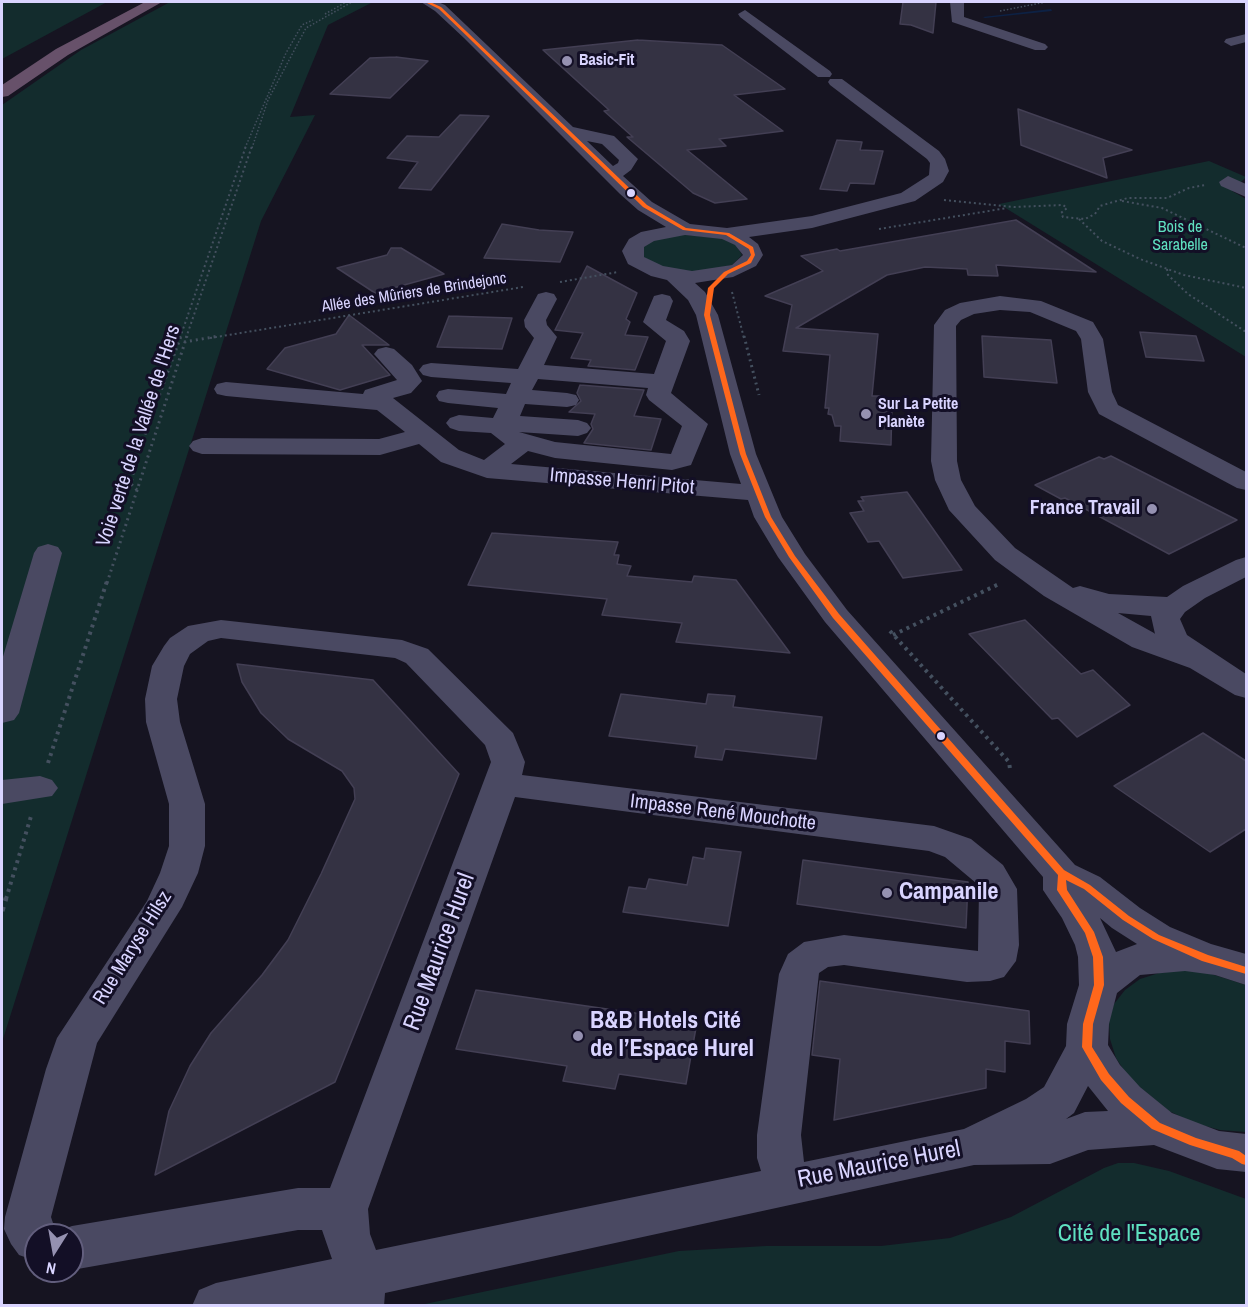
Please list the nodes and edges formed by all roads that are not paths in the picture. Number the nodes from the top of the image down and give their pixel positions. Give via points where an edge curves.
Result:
1 (124, 2) edge
2 (154, 2) edge
3 (957, 2) edge
4 (435, 4) edge
5 (106, 11) dead end
6 (745, 14) dead end
7 (1246, 38) edge
8 (1231, 42) dead end
9 (1040, 47) dead end
10 (2, 92) edge
11 (1218, 183) road end
12 (1246, 191) edge
13 (645, 206) junction
14 (812, 222) junction
15 (685, 230) junction
16 (727, 234) junction
17 (648, 236) junction
18 (751, 248) junction
19 (675, 276) junction
20 (728, 281) junction
21 (541, 290) road end
22 (662, 301) dead end
23 (707, 315) junction
24 (386, 354) dead end
25 (431, 370) dead end
26 (663, 382) junction
27 (226, 389) dead end
28 (448, 396) dead end
29 (515, 399) junction
30 (567, 400) dead end
31 (384, 403) junction
32 (459, 423) dead end
33 (578, 428) dead end
34 (423, 435) junction
35 (524, 442) junction
36 (202, 446) dead end
37 (487, 470) junction
38 (1246, 482) edge
39 (757, 493) junction
40 (48, 553) dead end
41 (1028, 570) junction
42 (1239, 579) edge
43 (1174, 606) junction
44 (417, 656) joint
45 (1201, 661) junction
46 (1246, 688) edge
47 (2, 713) edge
48 (502, 784) junction
49 (40, 788) road end
50 (2, 792) edge
51 (1062, 874) junction
52 (1205, 958) junction
53 (1246, 970) edge
54 (1099, 985) junction
55 (1087, 1047) junction
56 (1156, 1126) junction
57 (974, 1146) junction
58 (1243, 1156) edge
59 (788, 1183) junction
60 (345, 1209) junction
61 (28, 1223) edge
62 (84, 1246) edge
63 (360, 1291) edge
64 (216, 1305) edge

1 - 5 highway
2 - 10 highway via 62,52
3 - 9 street via 957,19
4 - 13 street via 567,132 608,140 629,159 612,175
6 - 14 street via 923,146 939,163 936,178 908,197
7 - 8 street
11 - 12 street
13 - 15 street
13 - 17 street
14 - 16 street
14 - 18 street
15 - 16 street
15 - 17 street
16 - 18 street
17 - 19 street via 636,243 632,251 635,260 645,268
18 - 20 street via 753,255
19 - 20 street via 710,276
19 - 23 street via 698,297
20 - 23 street via 711,288
21 - 29 street via 535,320 546,337
22 - 26 street via 654,322 678,341
23 - 39 street
24 - 31 street via 410,381 402,388 374,395
25 - 29 street
26 - 29 street
26 - 35 street via 660,399 694,424 682,459 672,462 555,450
27 - 31 street
28 - 29 street
29 - 30 street
29 - 32 street
29 - 33 street
29 - 35 street via 503,432
31 - 34 street, Impasse Henri Pitot
34 - 36 street via 380,447
34 - 37 street, Impasse Henri Pitot via 450,456
35 - 37 street
37 - 39 street, Impasse Henri Pitot
38 - 41 street via 1108,409 1100,392 1092,339 1085,327 1058,313 1023,304 968,308 947,320 943,331 944,462 948,480 974,524
39 - 51 street via 792,557 836,616
40 - 47 street
41 - 43 street via 1061,588 1106,603
41 - 45 street via 1106,621 1143,640
42 - 43 street via 1194,592
43 - 45 street via 1167,612 1167,630 1173,640
44 - 48 street, Rue Maurice Hurel via 504,746 508,762
44 - 61 street, Rue Maryse Hilsz via 393,647 232,629 199,633 174,653 161,699 163,722 187,804 187,846 163,907 78,1038
45 - 46 street
48 - 59 street, Impasse René Mouchotte via 944,841 974,858 995,881 999,945 996,961 983,968 844,950 818,953 802,965 779,1135 780,1158
48 - 60 street, Rue Maurice Hurel
49 - 50 street
51 - 52 street via 1087,886 1156,937
51 - 54 street via 1062,890 1095,945
52 - 53 street
52 - 54 street via 1142,958 1126,964
54 - 55 street via 1088,1024
55 - 56 street via 1125,1100
55 - 57 street, Rue Maurice Hurel via 1059,1100
56 - 57 street, Rue Maurice Hurel via 1085,1131 1050,1145
56 - 58 street via 1194,1143
57 - 59 street, Rue Maurice Hurel
59 - 63 street, Rue Maurice Hurel
60 - 62 street via 298,1209
60 - 63 street, Rue Maurice Hurel via 346,1234
63 - 64 street, Rue Maurice Hurel

